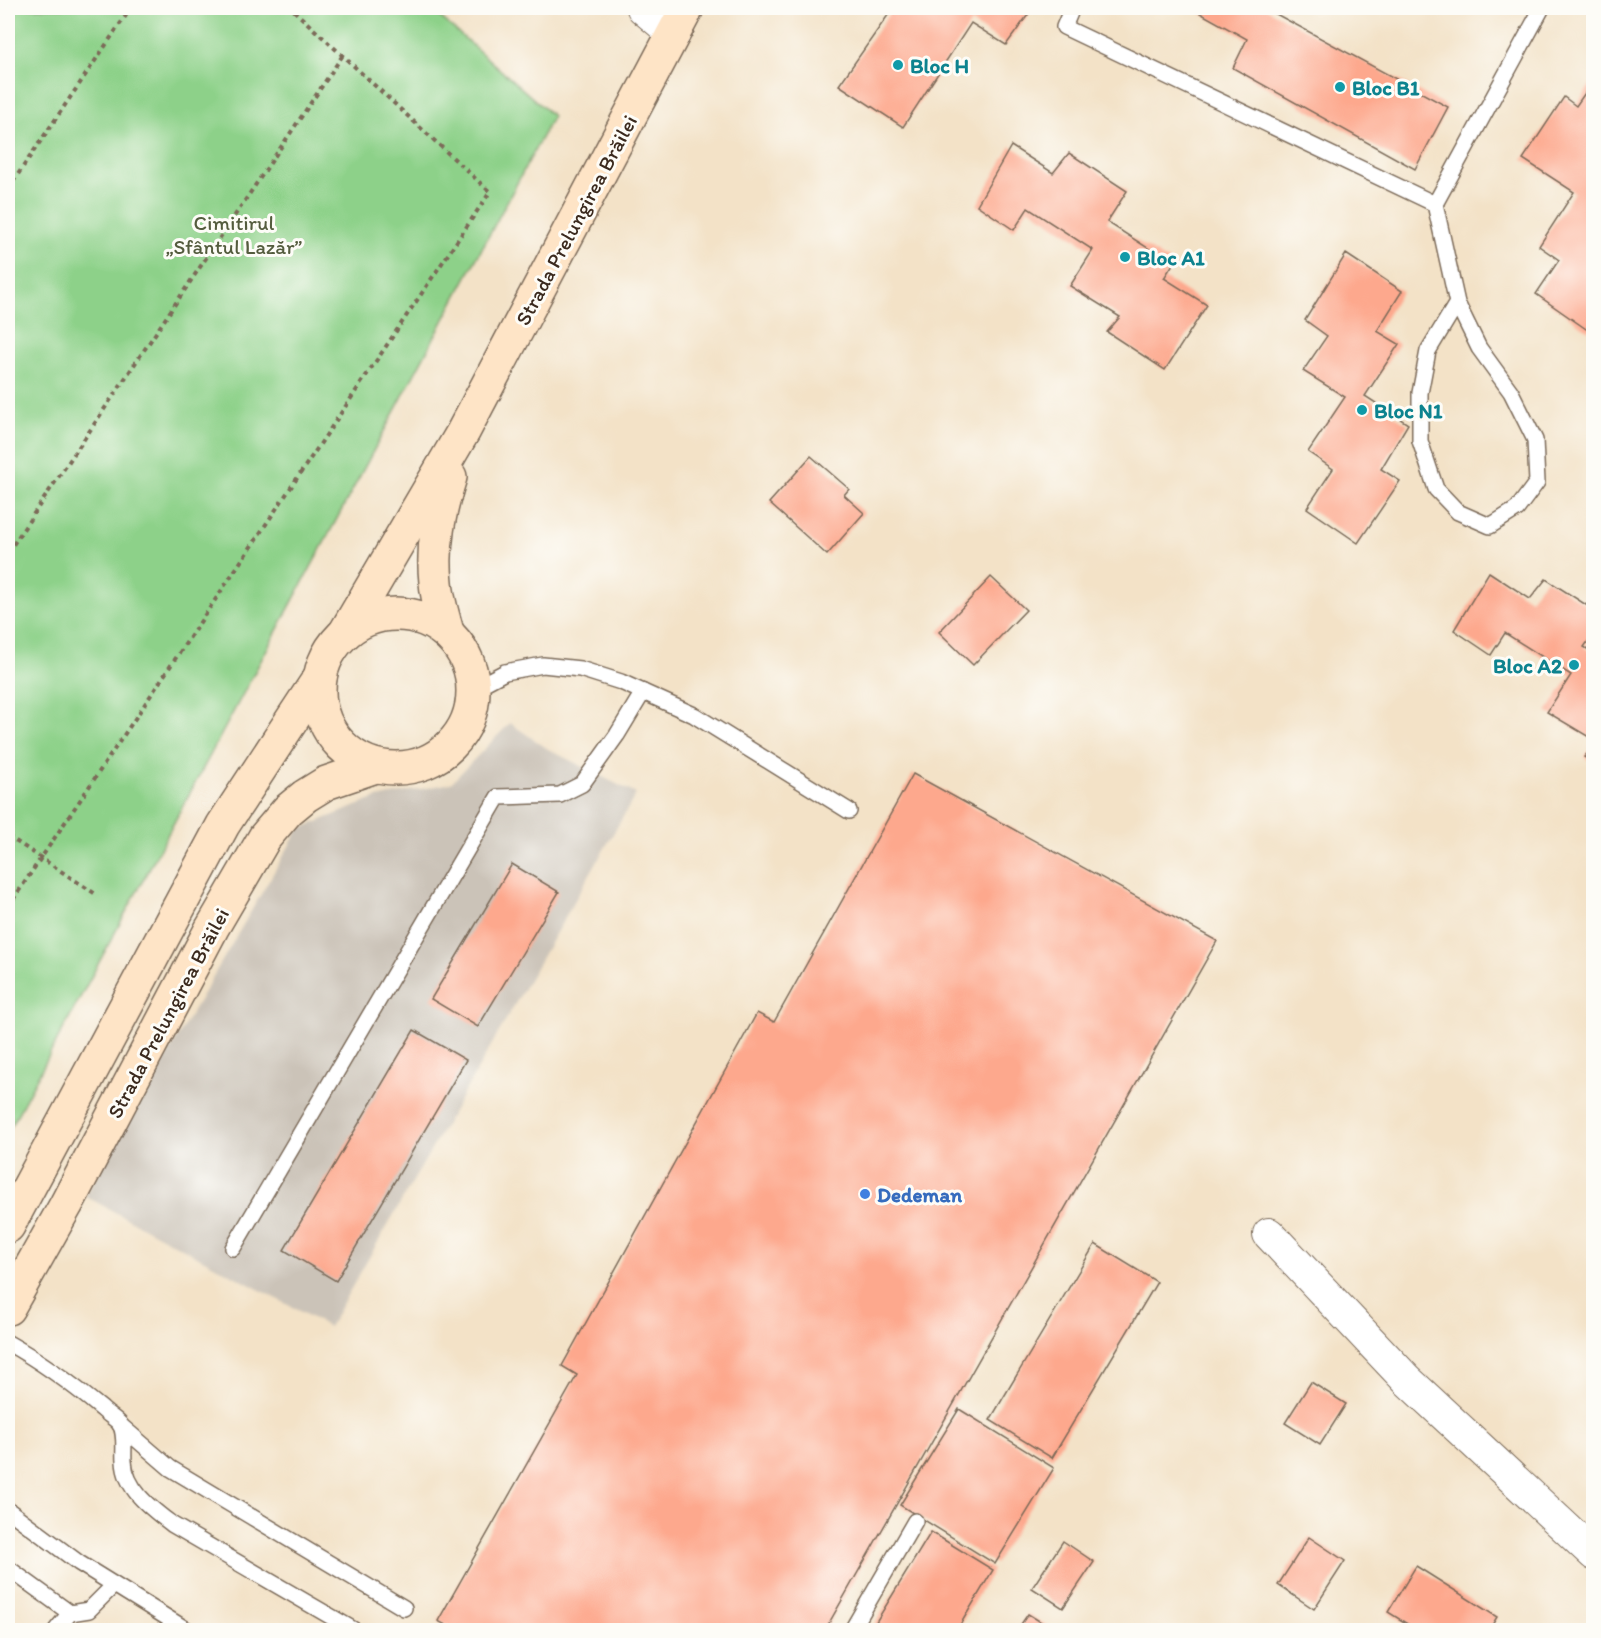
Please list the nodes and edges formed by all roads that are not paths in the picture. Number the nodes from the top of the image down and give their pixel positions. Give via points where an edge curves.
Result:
1 (643, 8) edge
2 (1072, 8) edge
3 (1542, 8) edge
4 (681, 21) edge
5 (1435, 204) junction
6 (1457, 303) junction
7 (463, 432) junction
8 (447, 632) junction
9 (345, 633) junction
10 (320, 677) junction
11 (473, 688) junction
12 (643, 692) junction
13 (376, 766) junction
14 (849, 810) dead end
15 (8, 1226) edge
16 (1269, 1234) dead end
17 (233, 1248) dead end
18 (8, 1308) edge
19 (8, 1343) edge
20 (120, 1425) junction
21 (8, 1510) edge
22 (915, 1521) dead end
23 (1593, 1554) edge
24 (8, 1568) edge
25 (114, 1585) junction
26 (404, 1608) dead end
27 (70, 1612) junction
28 (177, 1628) edge
29 (56, 1630) edge
30 (354, 1630) edge
31 (852, 1630) edge

1 - 4 street
2 - 5 lane via 1064,27
3 - 5 lane
4 - 7 main road, Strada Prelungirea Brăilei
5 - 6 lane
6 - 6 lane via 1479,348 1511,392 1535,440 1537,482 1517,509 1490,526 1458,512 1436,489 1420,441 1420,393 1428,351
7 - 8 main road, Strada Prelungirea Brăilei via 440,510 434,549 436,584
7 - 9 main road, Strada Prelungirea Brăilei
8 - 9 main road via 428,620 396,614 363,621
8 - 11 main road via 470,668
9 - 10 main road via 329,653
10 - 13 main road via 319,700 325,722 337,741 354,756
10 - 15 main road, Strada Prelungirea Brăilei via 223,825
11 - 12 lane via 505,672 543,665 580,669
11 - 13 main road via 469,715 455,741 432,759 404,768
12 - 14 lane via 694,715
12 - 17 lane via 582,784 560,795 498,797
13 - 18 main road, Strada Prelungirea Brăilei via 326,783 305,796 266,837 212,928
16 - 23 street via 1407,1380
19 - 20 lane via 62,1377
20 - 26 lane via 170,1468
20 - 30 lane via 130,1483 155,1511
21 - 25 lane
22 - 31 lane
24 - 27 lane
25 - 27 lane via 89,1610
25 - 28 lane
27 - 29 lane

